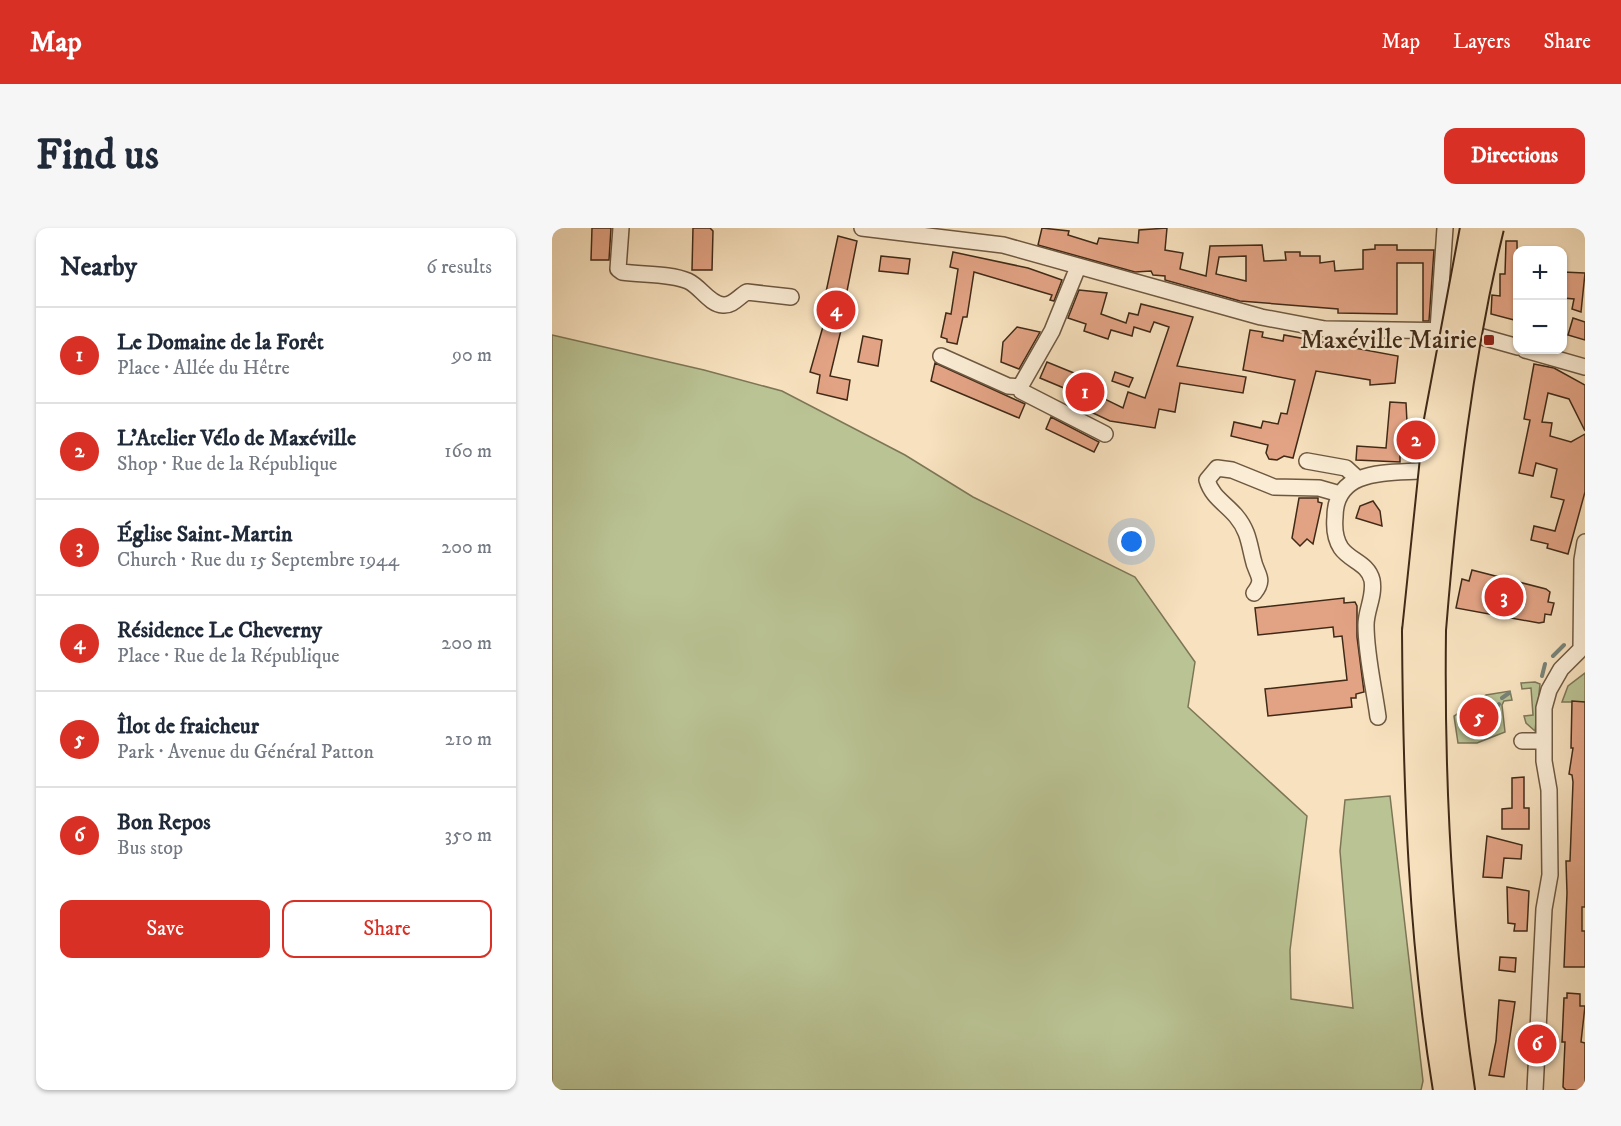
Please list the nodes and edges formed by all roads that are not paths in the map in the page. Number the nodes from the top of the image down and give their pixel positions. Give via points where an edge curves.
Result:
1 (621, 228) edge
2 (862, 228) edge
3 (1445, 228) edge
4 (1472, 228) edge
5 (1492, 228) edge
6 (1078, 267) junction
7 (792, 297) dead end
8 (1438, 330) junction
9 (1513, 346) edge
10 (1539, 354) edge
11 (940, 356) dead end
12 (1585, 367) edge
13 (1020, 387) junction
14 (1105, 434) dead end
15 (1307, 461) dead end
16 (1419, 471) dead end
17 (1358, 479) junction
18 (1340, 494) junction
19 (1585, 542) edge
20 (1254, 593) dead end
21 (1424, 631) junction
22 (1583, 650) edge
23 (1378, 717) dead end
24 (1522, 741) dead end
25 (1544, 741) junction
26 (1445, 1090) edge
27 (1463, 1090) edge
28 (1535, 1090) edge

1 - 7 street via 618,268 622,272 685,279 723,305 732,304 747,292
2 - 6 street via 994,243
3 - 8 street
4 - 21 highway, bridge via 1436,420
5 - 21 highway, bridge via 1472,315
6 - 8 street via 1229,310 1325,329
6 - 13 street via 1052,331
8 - 9 street via 1461,331
10 - 12 street
11 - 13 street via 1008,386
13 - 14 street via 1021,392
15 - 17 street via 1346,468
16 - 17 street via 1385,472
17 - 18 street
18 - 20 street via 1319,488 1274,487 1232,470 1217,468 1211,473 1207,480 1211,493 1236,516 1247,533 1261,577
18 - 23 street via 1335,510 1335,536 1342,549 1371,574 1373,584 1366,624
19 - 22 street
21 - 26 highway via 1415,766 1421,886
21 - 27 highway via 1440,902
22 - 25 street via 1566,663 1546,698
24 - 25 street
25 - 28 street via 1550,790 1550,875 1544,909

